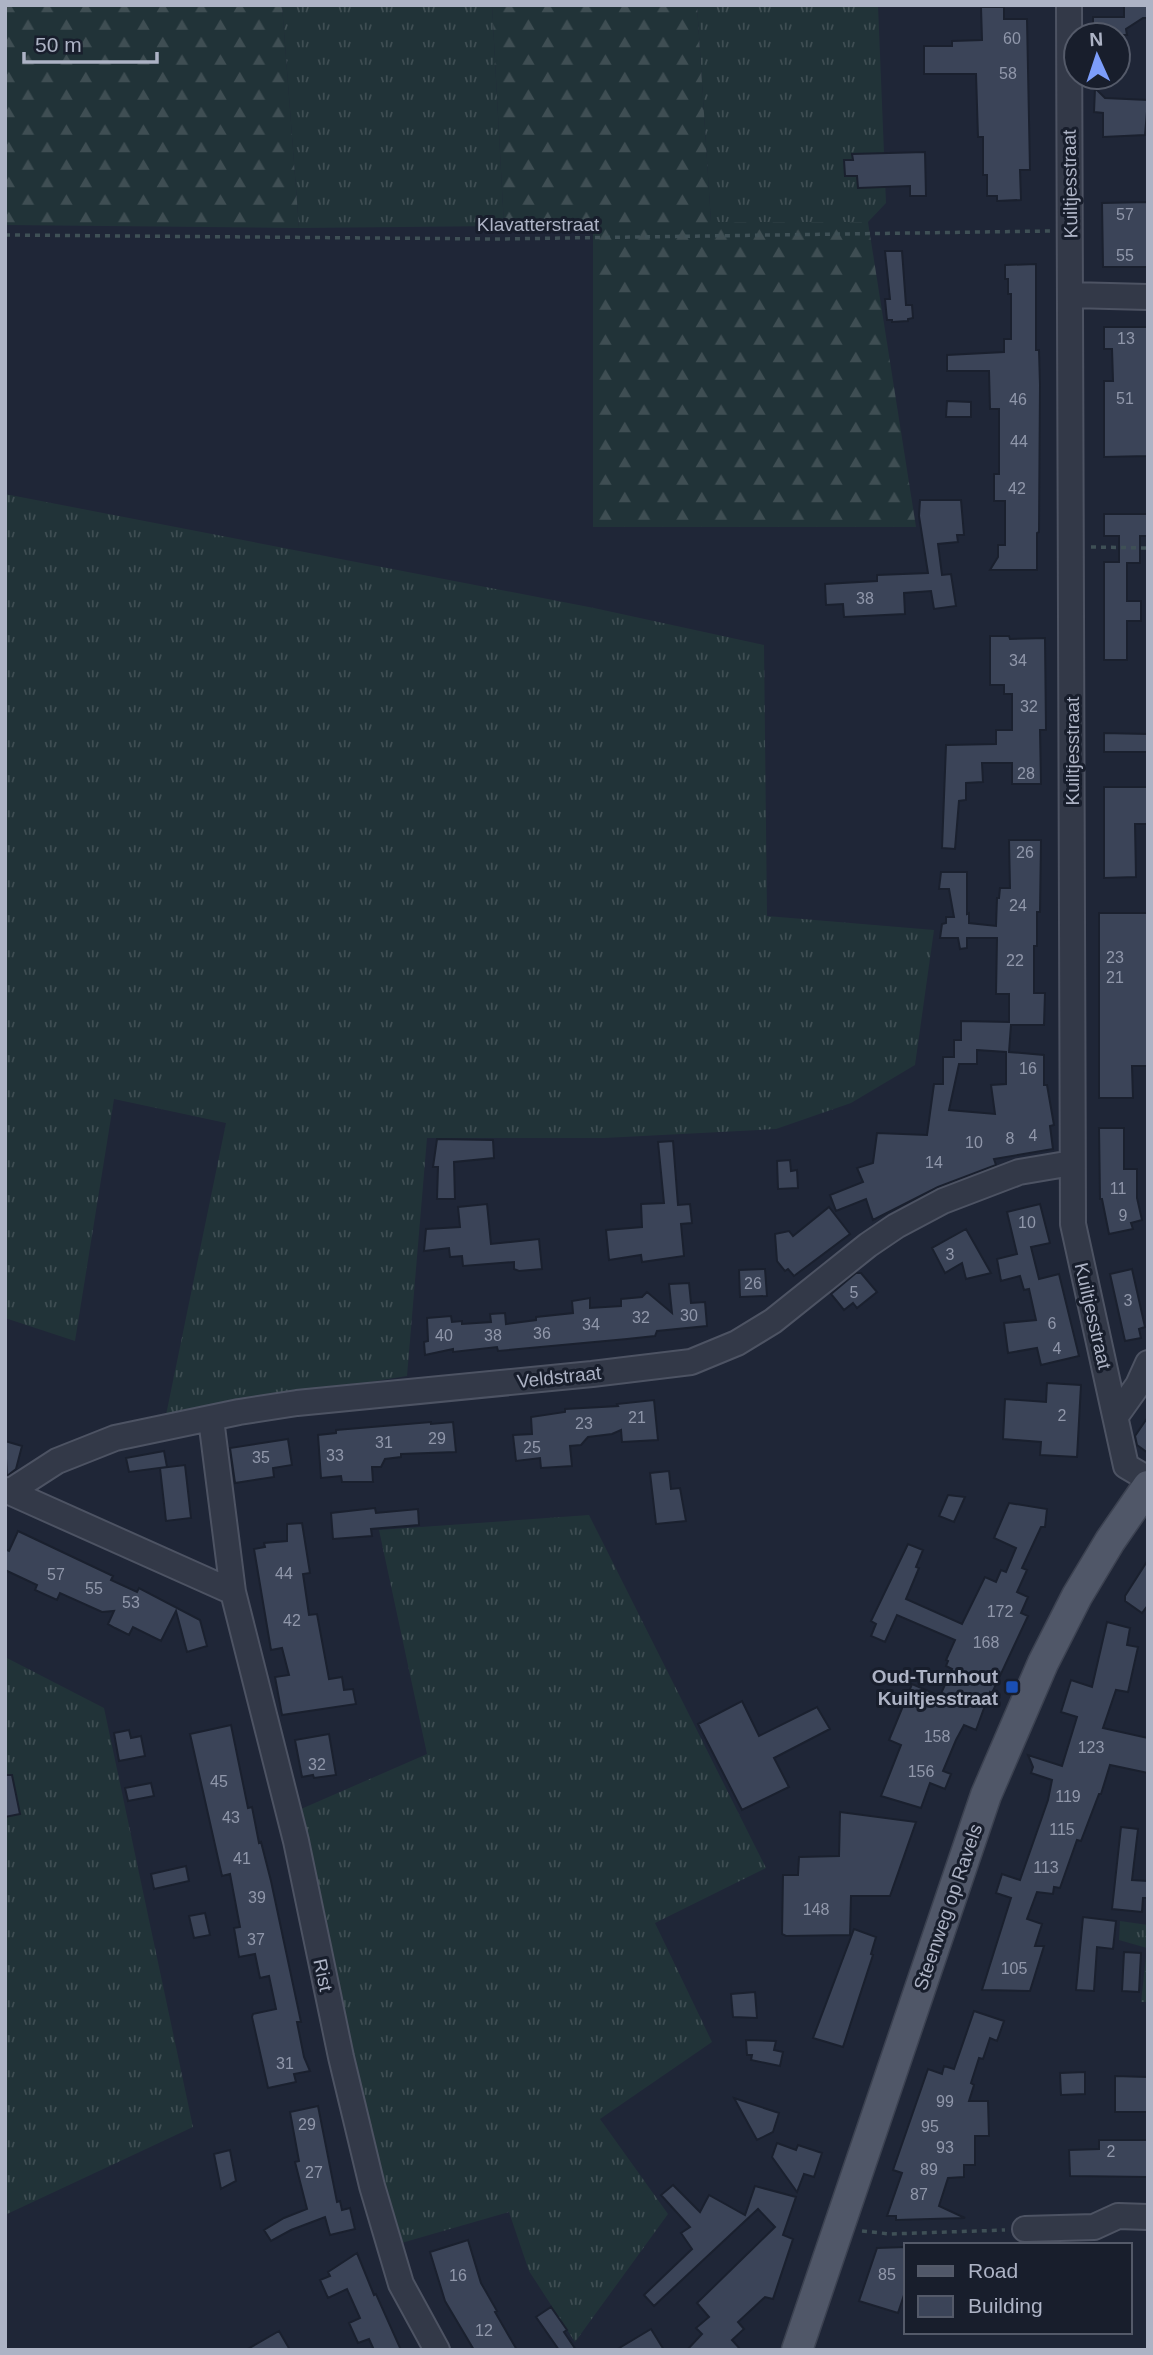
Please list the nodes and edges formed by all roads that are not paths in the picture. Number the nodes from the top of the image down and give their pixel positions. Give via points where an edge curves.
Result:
1 (1069, 5) edge
2 (1071, 295) junction
3 (1148, 297) edge
4 (1072, 1163) junction
5 (1148, 1363) edge
6 (1116, 1416) junction
7 (211, 1419) junction
8 (1148, 1479) edge
9 (1148, 1486) edge
10 (7, 1491) edge
11 (233, 1592) junction
12 (1148, 2217) edge
13 (1025, 2229) road end
14 (437, 2350) edge
15 (797, 2350) edge

1 - 2 street, Kuiltjesstraat
2 - 3 street
2 - 4 street, Kuiltjesstraat
4 - 6 street, Kuiltjesstraat via 1073,1224
4 - 7 street, Veldstraat via 1019,1172 943,1201 869,1245 773,1321 737,1343 691,1362 297,1403
5 - 6 street
6 - 8 street, Kuiltjesstraat via 1126,1466
7 - 10 street, Veldstraat via 115,1438 57,1461
7 - 11 street, Rist
9 - 15 main road, Steenweg op Ravels via 1077,1596 986,1795
10 - 11 street
11 - 14 street, Rist via 296,1841 372,2186 401,2284
12 - 13 street via 1118,2216 1094,2227

